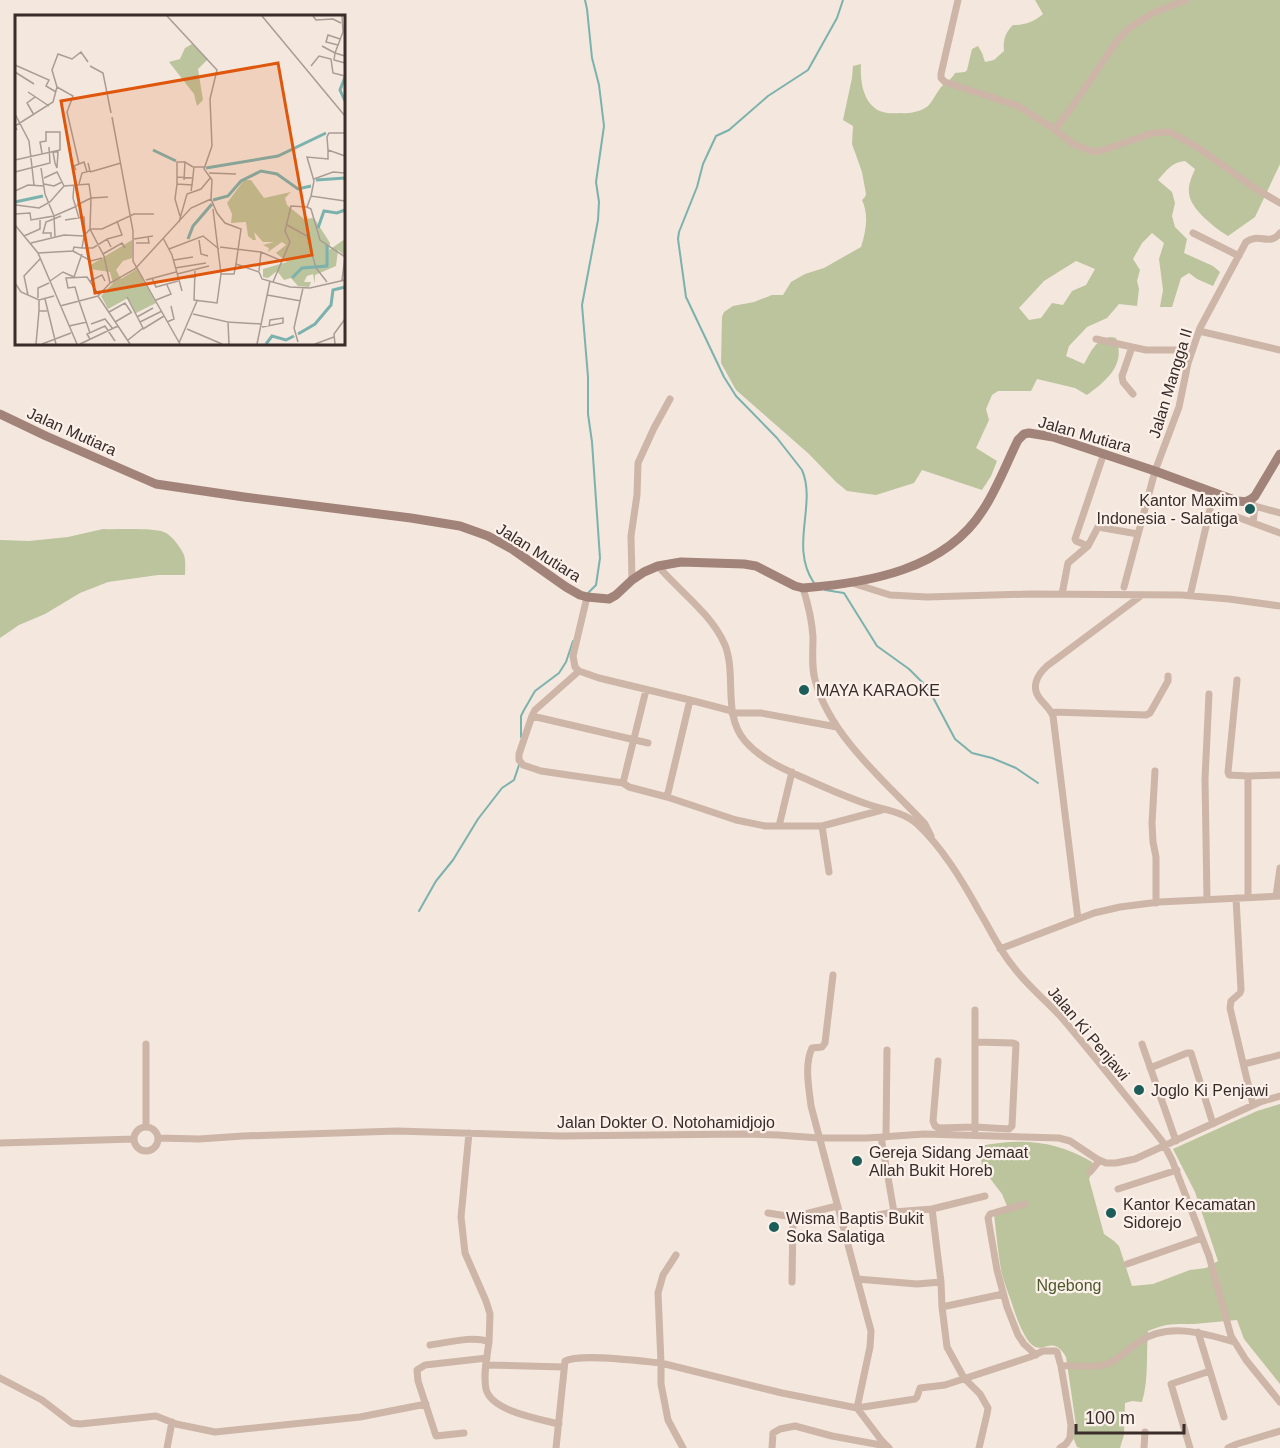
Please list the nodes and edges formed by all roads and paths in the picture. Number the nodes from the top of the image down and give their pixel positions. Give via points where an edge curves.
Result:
1 (958, 0) edge
2 (1186, 0) edge
3 (1055, 129) junction
4 (1280, 203) edge
5 (1193, 233) dead end
6 (1280, 233) edge
7 (1239, 256) junction
8 (1200, 330) junction
9 (1096, 339) dead end
10 (1132, 347) junction
11 (1280, 350) edge
12 (1191, 354) junction
13 (1133, 394) dead end
14 (670, 399) dead end
15 (0, 414) edge
16 (1104, 453) junction
17 (1280, 454) edge
18 (1155, 471) junction
19 (1214, 492) junction
20 (1251, 504) junction
21 (1280, 513) edge
22 (1237, 517) dead end
23 (1253, 523) junction
24 (1280, 533) edge
25 (1138, 534) junction
26 (1088, 546) junction
27 (658, 566) junction
28 (632, 580) junction
29 (850, 582) junction
30 (1124, 587) dead end
31 (803, 588) junction
32 (1062, 594) junction
33 (1142, 595) junction
34 (1190, 596) junction
35 (586, 597) junction
36 (1280, 606) edge
37 (579, 671) junction
38 (1168, 676) dead end
39 (1237, 680) dead end
40 (646, 690) junction
41 (1209, 694) dead end
42 (690, 700) junction
43 (732, 712) junction
44 (1052, 712) junction
45 (532, 716) junction
46 (837, 727) junction
47 (635, 740) junction
48 (648, 743) dead end
49 (1155, 771) dead end
50 (792, 772) junction
51 (1280, 775) edge
52 (1248, 776) junction
53 (623, 783) junction
54 (667, 797) junction
55 (885, 809) junction
56 (779, 826) junction
57 (822, 826) junction
58 (933, 841) junction
59 (1280, 868) edge
60 (830, 872) dead end
61 (1278, 896) edge
62 (1248, 897) junction
63 (1236, 898) junction
64 (1207, 899) junction
65 (1156, 903) junction
66 (1078, 919) junction
67 (1000, 949) junction
68 (833, 975) dead end
69 (975, 1010) dead end
70 (976, 1042) junction
71 (146, 1044) dead end
72 (1142, 1044) dead end
73 (887, 1050) dead end
74 (1280, 1055) edge
75 (938, 1060) dead end
76 (1244, 1064) junction
77 (1150, 1068) junction
78 (1280, 1096) edge
79 (1253, 1105) junction
80 (1213, 1124) junction
81 (146, 1127) junction
82 (975, 1127) junction
83 (469, 1133) junction
84 (975, 1136) junction
85 (884, 1137) junction
86 (158, 1138) junction
87 (819, 1138) junction
88 (134, 1139) junction
89 (1176, 1141) junction
90 (0, 1143) edge
91 (1165, 1146) junction
92 (1100, 1161) junction
93 (1176, 1170) junction
94 (1090, 1172) dead end
95 (1118, 1189) dead end
96 (986, 1196) dead end
97 (1025, 1204) dead end
98 (837, 1206) junction
99 (932, 1209) junction
100 (894, 1212) junction
101 (768, 1213) dead end
102 (793, 1217) junction
103 (841, 1222) junction
104 (1202, 1238) junction
105 (676, 1255) dead end
106 (1127, 1264) dead end
107 (857, 1279) junction
108 (792, 1282) dead end
109 (941, 1282) junction
110 (1003, 1294) junction
111 (942, 1307) junction
112 (1198, 1332) junction
113 (489, 1342) junction
114 (1234, 1342) junction
115 (430, 1345) dead end
116 (1036, 1355) junction
117 (486, 1362) junction
118 (661, 1363) junction
119 (1061, 1365) junction
120 (564, 1367) junction
121 (1210, 1371) junction
122 (0, 1378) edge
123 (964, 1378) junction
124 (1280, 1402) edge
125 (426, 1404) junction
126 (857, 1408) junction
127 (1224, 1417) dead end
128 (172, 1422) junction
129 (559, 1424) junction
130 (1280, 1431) edge
131 (464, 1432) dead end
132 (1145, 1432) dead end
133 (888, 1447) edge
134 (167, 1448) edge
135 (556, 1448) edge
136 (683, 1448) edge
137 (772, 1448) edge
138 (979, 1448) edge
139 (1060, 1448) edge
140 (1144, 1448) edge
141 (1190, 1448) edge
142 (1228, 1448) edge

1 - 3 street via 941,74 943,80 1018,106
2 - 3 street via 1129,28
3 - 4 street via 1073,144 1091,151 1153,133 1170,132
5 - 7 street
6 - 7 street, Jalan Mangga II via 1271,240 1250,238
7 - 8 street, Jalan Mangga II
8 - 11 street
8 - 12 street, Jalan Mangga II
9 - 10 street
10 - 12 street
10 - 13 street via 1122,376
12 - 18 street, Jalan Mangga II via 1179,407
14 - 28 street via 639,463 631,536
15 - 35 street, Jalan Mutiara via 156,484 460,526 504,545
16 - 18 street, Jalan Mutiara
16 - 26 street via 1075,540
16 - 29 street, Jalan Mutiara via 1041,434 1024,434 984,509 954,542 903,571
17 - 20 street
18 - 19 street, Jalan Mutiara
18 - 25 street, Jalan Mangga II
19 - 20 street, Jalan Mutiara
19 - 34 street
20 - 21 street
20 - 23 street
22 - 23 street
23 - 24 street
25 - 26 street via 1099,526
25 - 30 street, Jalan Mangga II
26 - 32 street via 1068,563
27 - 28 street, Jalan Mutiara
27 - 31 street, Jalan Mutiara via 681,562 750,565
27 - 43 street via 707,617 721,638 729,661
28 - 35 street, Jalan Mutiara via 609,599
29 - 31 street, Jalan Mutiara
29 - 32 street via 890,595 918,597
31 - 46 street via 811,621 816,684
32 - 33 street
33 - 34 street
33 - 44 street via 1042,670 1035,692
34 - 36 street
35 - 37 street via 573,656
37 - 40 street
37 - 45 street
38 - 44 street via 1146,715
39 - 52 street via 1228,773
40 - 42 street
40 - 47 street
41 - 64 street via 1205,779
42 - 43 street
42 - 54 street
43 - 46 street via 761,713
43 - 50 street via 740,734 752,748
44 - 66 street
45 - 47 street
45 - 53 street via 519,754 523,765
46 - 58 street via 925,824
47 - 48 street
47 - 53 street
49 - 65 street via 1152,823
50 - 55 street via 849,798
50 - 56 street
51 - 52 street
52 - 62 street
53 - 54 street
54 - 56 street via 736,820
55 - 57 street
55 - 58 street via 914,821
56 - 57 street
57 - 60 street
58 - 67 street, Jalan Ki Penjawi via 965,886
59 - 61 street
61 - 62 street
62 - 63 street
63 - 64 street
63 - 76 street via 1241,990 1230,1008
64 - 65 street
65 - 66 street via 1120,907
66 - 67 street
67 - 91 street, Jalan Ki Penjawi via 1077,1035
68 - 87 street via 825,1043 812,1048 808,1060 811,1106
69 - 70 street
70 - 82 street
70 - 82 street via 1013,1043 1017,1047 1012,1126
71 - 81 street
72 - 77 street
73 - 85 street
74 - 76 street
75 - 82 street via 934,1124 939,1128
76 - 79 street
77 - 80 street via 1191,1053
77 - 89 street
78 - 79 street
79 - 80 street
80 - 89 street
81 - 86 street via 155,1131
81 - 88 street via 137,1131
82 - 84 street
83 - 86 street, Jalan Dokter O. Notohamidjojo via 387,1131
83 - 87 street, Jalan Dokter O. Notohamidjojo via 760,1134
83 - 113 street via 462,1229 465,1253 490,1314
84 - 85 street, Jalan Dokter O. Notohamidjojo
84 - 92 street, Jalan Dokter O. Notohamidjojo via 1059,1138
85 - 87 street, Jalan Dokter O. Notohamidjojo
85 - 100 street
86 - 88 street, Jalan Dokter O. Notohamidjojo via 156,1146 146,1151 136,1146
87 - 98 street
88 - 90 street, Jalan Dokter O. Notohamidjojo
89 - 91 street
91 - 92 street via 1135,1159 1110,1164
91 - 93 street, Jalan Ki Penjawi
92 - 94 street
93 - 95 street
93 - 104 street, Jalan Ki Penjawi
96 - 99 street
97 - 110 street via 988,1216
98 - 102 street
98 - 103 street
99 - 100 street
99 - 109 street
100 - 103 street
101 - 102 street
102 - 108 street
103 - 107 street
104 - 106 street
104 - 114 street, Jalan Ki Penjawi
105 - 118 street via 663,1275 658,1293
107 - 109 street
107 - 126 street via 871,1336
109 - 111 street
110 - 111 street
110 - 116 street via 1018,1335
111 - 123 street via 947,1347
112 - 114 street
112 - 119 street via 1155,1333 1105,1365
112 - 121 street
113 - 115 street via 480,1339
113 - 117 street
114 - 124 street, Jalan Ki Penjawi
116 - 119 street via 1055,1351
116 - 123 street
117 - 120 street
117 - 125 street via 425,1365 417,1370
117 - 129 street via 486,1390 495,1403
118 - 120 street via 577,1358 565,1360
118 - 126 street via 782,1394
118 - 136 street via 668,1420
119 - 139 street via 1071,1428 1068,1441
120 - 129 street
121 - 127 street
121 - 141 street via 1171,1383
122 - 128 street via 42,1400 72,1423 156,1416
123 - 126 street via 920,1388 915,1399
123 - 138 street via 988,1408
125 - 128 street via 360,1417 215,1432
125 - 131 street via 436,1436
126 - 133 street
128 - 134 street
129 - 135 street
130 - 142 street
132 - 140 street
133 - 137 street via 793,1426 773,1433

